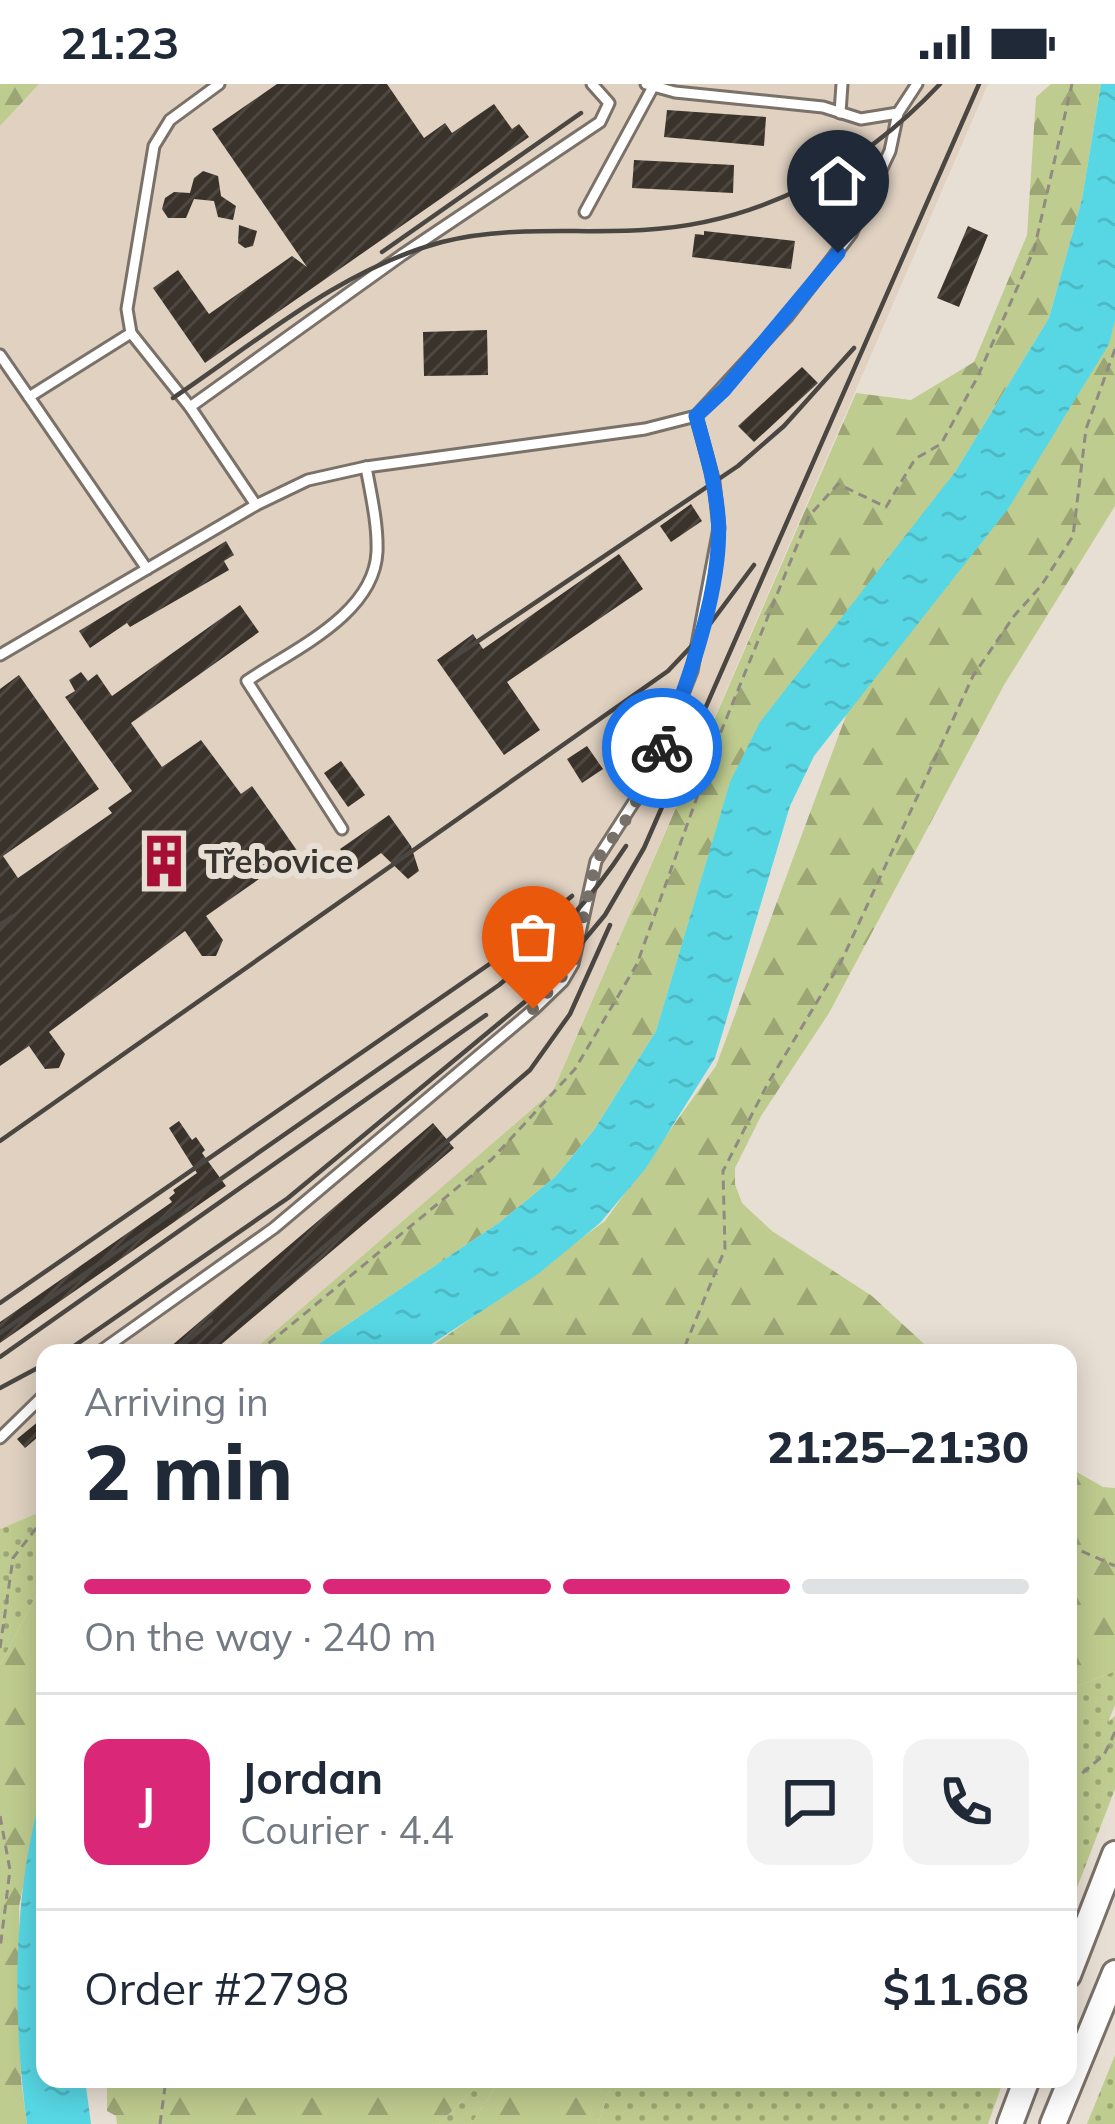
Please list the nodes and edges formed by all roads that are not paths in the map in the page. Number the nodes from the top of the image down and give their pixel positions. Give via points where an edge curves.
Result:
1 (218, 84) edge
2 (592, 84) edge
3 (842, 84) edge
4 (917, 84) edge
5 (651, 85) edge
6 (840, 113) junction
7 (898, 113) junction
8 (585, 212) dead end
9 (131, 333) junction
10 (0, 355) edge
11 (29, 397) junction
12 (190, 407) junction
13 (696, 416) junction
14 (366, 467) junction
15 (256, 505) junction
16 (147, 568) junction
17 (0, 655) edge
18 (342, 829) dead end
19 (111, 1344) edge
20 (36, 1403) edge
21 (0, 1438) edge
22 (1115, 1854) edge
23 (1077, 1952) edge
24 (1115, 1973) edge
25 (1077, 2066) edge
26 (1024, 2088) edge
27 (1068, 2088) edge
28 (1010, 2124) edge
29 (1053, 2124) edge

1 - 9 lane via 170,120 154,146 127,309
2 - 12 lane via 609,103 600,122
3 - 6 lane
4 - 7 lane
5 - 6 lane
5 - 8 lane
6 - 7 lane
7 - 13 lane via 890,151 851,234
9 - 11 lane
9 - 12 lane
10 - 11 lane
11 - 16 lane
12 - 15 lane
13 - 14 lane
13 - 19 lane via 719,529 697,652 650,777 596,861 568,973 274,1228
14 - 15 lane via 308,480
14 - 18 lane via 377,550 369,583 348,610 247,681
15 - 16 lane
16 - 17 lane
20 - 21 lane
22 - 23 main road
24 - 25 main road
26 - 28 main road
27 - 29 main road

